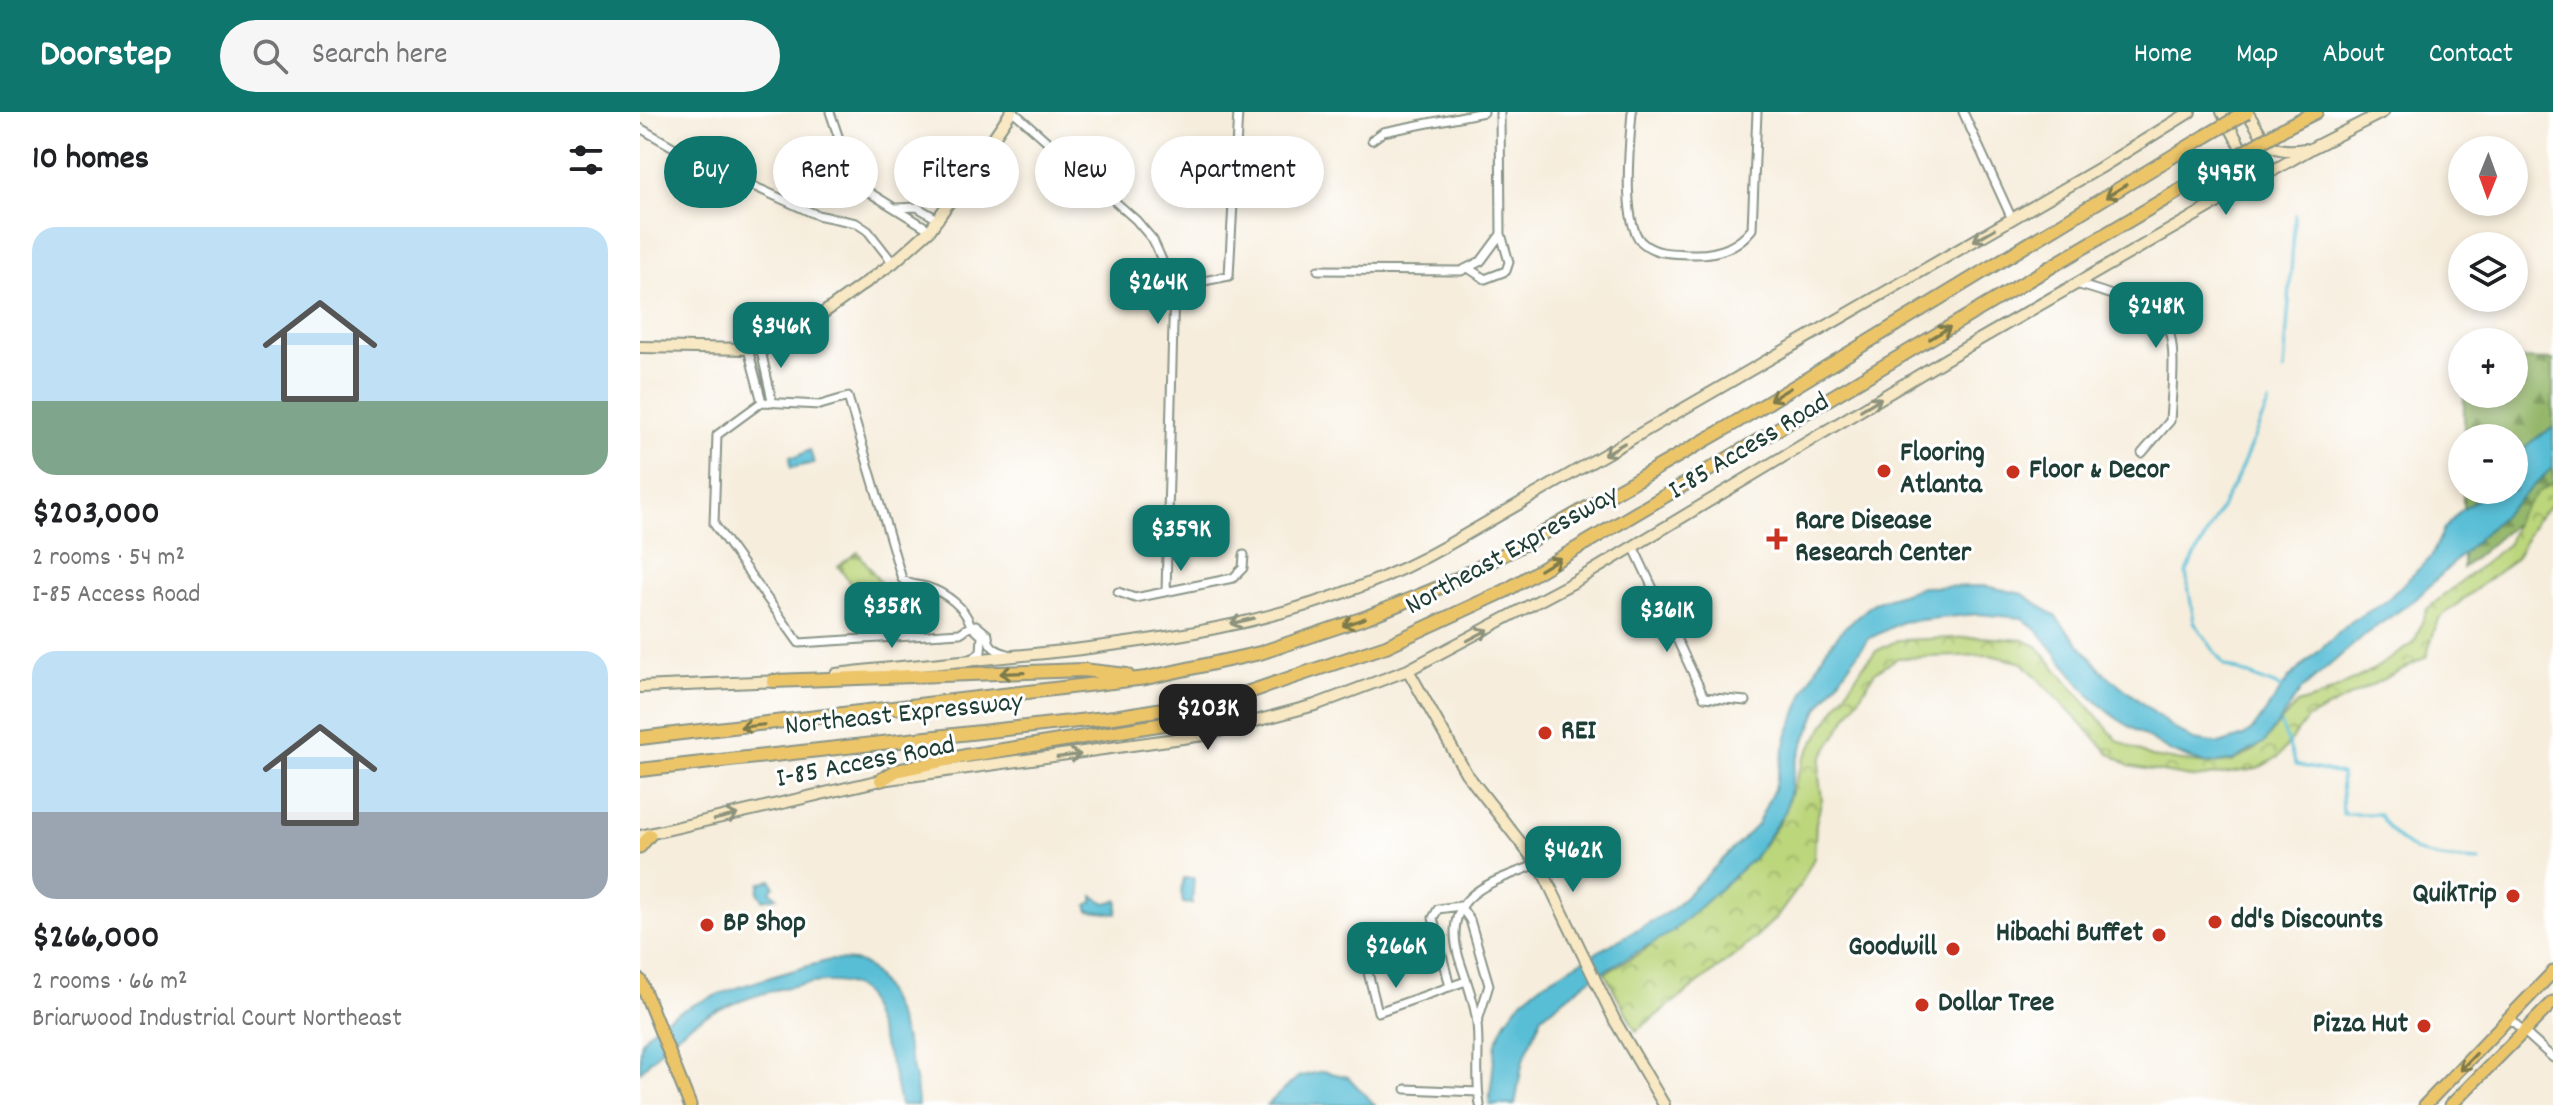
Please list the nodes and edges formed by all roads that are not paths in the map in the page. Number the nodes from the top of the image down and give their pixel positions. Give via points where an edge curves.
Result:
1 (830, 112) edge
2 (1012, 112) edge
3 (1238, 112) edge
4 (1484, 112) edge
5 (1500, 112) edge
6 (1632, 112) edge
7 (1757, 112) edge
8 (1963, 112) edge
9 (2190, 112) edge
10 (2203, 112) edge
11 (2247, 112) edge
12 (2316, 112) edge
13 (2383, 112) edge
14 (2221, 113) edge
15 (2176, 120) junction
16 (640, 128) edge
17 (1372, 140) dead end
18 (2314, 147) junction
19 (2238, 191) junction
20 (894, 206) edge
21 (897, 208) edge
22 (919, 208) edge
23 (2012, 219) junction
24 (939, 220) junction
25 (930, 230) junction
26 (1501, 234) junction
27 (893, 263) junction
28 (1468, 268) junction
29 (1318, 270) dead end
30 (2079, 285) junction
31 (1174, 287) junction
32 (760, 346) junction
33 (640, 347) edge
34 (748, 349) junction
35 (768, 381) junction
36 (757, 383) junction
37 (772, 400) junction
38 (762, 402) junction
39 (2142, 453) dead end
40 (1633, 546) junction
41 (1244, 555) dead end
42 (1118, 592) dead end
43 (1166, 592) junction
44 (971, 626) junction
45 (985, 642) junction
46 (1014, 656) junction
47 (970, 660) junction
48 (1408, 670) junction
49 (1146, 678) junction
50 (773, 681) junction
51 (640, 687) edge
52 (1231, 698) junction
53 (1746, 701) dead end
54 (640, 738) edge
55 (640, 770) edge
56 (881, 780) junction
57 (643, 833) edge
58 (640, 847) edge
59 (1538, 864) junction
60 (1460, 906) junction
61 (1359, 937) dead end
62 (2553, 972) edge
63 (640, 980) edge
64 (1466, 981) junction
65 (1450, 987) junction
66 (2553, 1002) edge
67 (2510, 1019) junction
68 (1477, 1025) junction
69 (2524, 1031) junction
70 (2553, 1058) edge
71 (1406, 1089) dead end
72 (1478, 1092) junction
73 (1658, 1103) edge
74 (690, 1105) edge
75 (1480, 1105) edge
76 (2425, 1105) edge
77 (2451, 1105) edge

1 - 20 street via 854,183
2 - 24 main road
2 - 31 street via 1136,220 1153,240
3 - 31 street via 1229,276
4 - 17 street via 1383,132
5 - 26 street
6 - 7 street via 1634,232 1660,253 1700,254 1725,250 1752,229
8 - 23 street
9 - 15 main road
10 - 15 main road
11 - 18 main road via 2276,150
11 -> 49 highway, Northeast Expressway, bridge via 1723,430 1456,579 1296,642
52 -> 12 highway, Northeast Expressway, bridge via 1376,650 1505,591
13 - 18 main road, I-85 Access Road
14 - 19 main road via 2249,163
15 - 23 main road
16 - 27 street via 696,160 817,215 856,223
18 - 19 main road, I-85 Access Road
19 - 30 main road, I-85 Access Road
21 - 25 street
22 - 24 street
23 -> 46 main road via 1432,555 1329,596 1176,637
24 - 25 main road
25 - 27 main road
26 - 28 street via 1481,261
26 - 28 street via 1509,262 1506,271 1485,279
27 - 32 main road via 801,329
28 - 29 street
30 - 39 street via 2164,322 2170,335 2170,421
40 -> 30 main road, I-85 Access Road
31 - 43 street
32 - 34 main road
32 - 35 street
33 - 34 main road
34 - 36 street
35 - 36 street
35 - 37 street
36 - 38 street
37 - 38 street
37 - 44 street via 798,406 848,397 902,579 945,595 967,614
38 - 44 street via 717,435 714,524 799,643 960,633
48 -> 40 main road, I-85 Access Road
40 - 53 street via 1704,697
41 - 43 street via 1243,568 1233,578
42 - 43 street via 1135,598
44 - 45 street via 988,635
45 - 46 street
45 - 47 street
46 - 47 main road
47 - 50 main road
56 -> 48 main road, I-85 Access Road via 1204,735 1315,705
48 - 59 main road via 1466,773
49 -> 50 highway via 1083,670
49 -> 54 highway, Northeast Expressway
50 - 51 main road
52 - 55 highway, Northeast Expressway via 1114,717
52 - 56 highway via 1202,718 965,756 896,771
57 -> 56 main road, I-85 Access Road
57 - 58 main road
59 - 60 street via 1479,889
59 - 73 main road
60 - 64 street via 1456,947
60 - 65 street via 1438,909 1433,918
60 - 68 street via 1470,920 1489,985
61 - 65 street via 1378,1012
62 - 67 main road
63 - 74 main road
64 - 65 street
64 - 68 street
66 - 69 main road
67 - 69 street
67 -> 76 main road
68 - 72 street
69 - 70 street
69 - 77 main road
71 - 72 street
72 - 75 street

